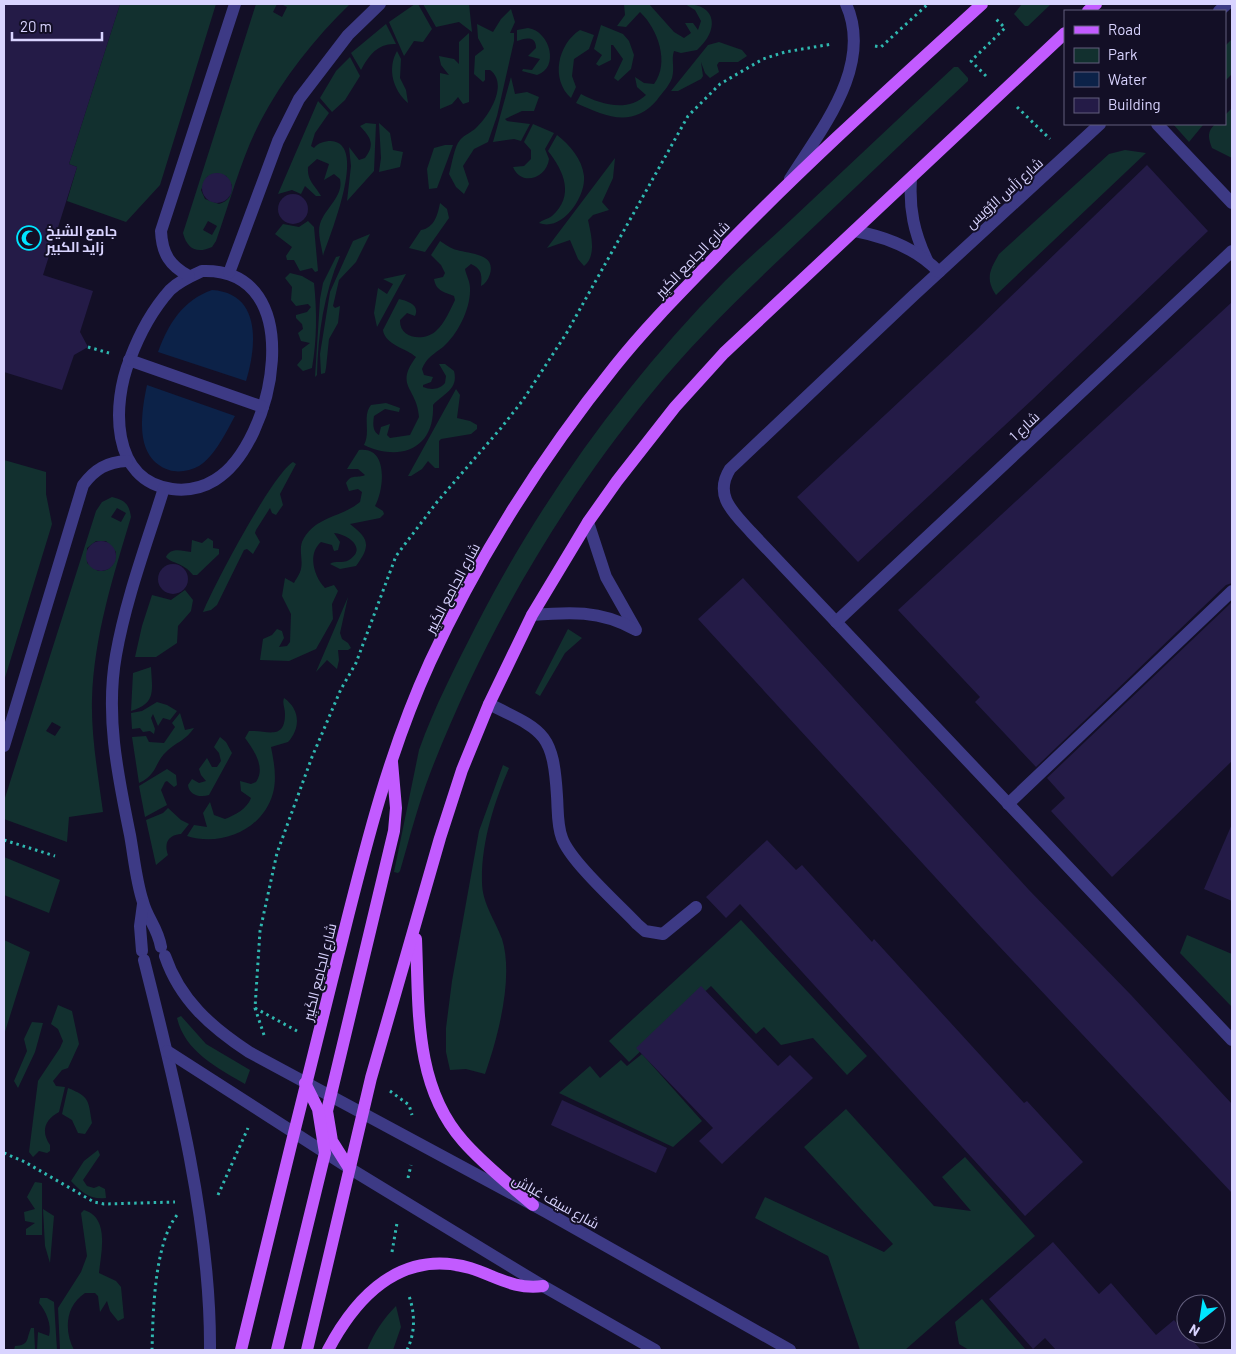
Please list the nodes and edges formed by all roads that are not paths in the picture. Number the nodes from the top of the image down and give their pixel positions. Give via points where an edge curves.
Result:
1 (235, 4) edge
2 (380, 4) edge
3 (846, 4) edge
4 (982, 4) edge
5 (1064, 35) edge
6 (1099, 125) edge
7 (1158, 125) edge
8 (789, 180) junction
9 (911, 180) junction
10 (1232, 203) edge
11 (855, 231) junction
12 (1232, 251) edge
13 (927, 260) junction
14 (939, 272) junction
15 (229, 273) junction
16 (189, 276) junction
17 (129, 360) junction
18 (264, 407) junction
19 (128, 461) junction
20 (164, 488) junction
21 (588, 522) junction
22 (1232, 591) edge
23 (532, 615) junction
24 (836, 622) junction
25 (489, 704) junction
26 (4, 746) edge
27 (392, 758) junction
28 (1008, 804) junction
29 (143, 904) junction
30 (696, 907) dead end
31 (415, 929) junction
32 (1232, 1040) edge
33 (167, 1051) junction
34 (305, 1083) junction
35 (329, 1094) junction
36 (363, 1112) junction
37 (293, 1133) junction
38 (325, 1153) junction
39 (349, 1168) junction
40 (533, 1205) junction
41 (542, 1286) junction
42 (210, 1350) edge
43 (241, 1350) edge
44 (277, 1350) edge
45 (307, 1350) edge
46 (328, 1350) edge
47 (655, 1350) edge
48 (790, 1350) edge

1 - 16 street via 161,232 167,259 177,270
2 - 15 street via 348,35 299,99 278,141
3 - 8 street via 854,46 848,74 839,99
4 - 8 main road, شارع الجامِع الكَبِير
5 - 9 main road
6 - 14 street, شارع رَأس الرُّوَيس
7 - 10 street
8 - 27 main road, شارع الجامِع الكَبِير via 617,364 558,440 506,520 462,597 430,663
9 - 11 main road
9 - 13 street via 912,219
11 - 13 street via 888,240
11 - 21 main road via 718,360 675,407
12 - 24 street, شارع 1
13 - 14 street
14 - 24 street, شارع رَأس الرُّوَيس via 730,469 724,482 726,503
15 - 16 street via 202,271
15 - 18 street via 255,290 271,323 270,378
16 - 17 street via 171,290 155,311
17 - 18 street
17 - 19 street via 119,418 120,439
18 - 20 street via 244,447 217,480 200,488
19 - 20 street via 143,478
19 - 26 street via 102,466 90,474 83,486
20 - 29 street via 123,618 112,696 117,774
21 - 23 main road
21 - 23 street via 606,577 636,630 598,614
22 - 28 street
23 - 25 main road
24 - 28 street, شارع رَأس الرُّوَيس
25 - 30 street via 532,727 547,741 555,765 558,825 566,847 637,924 645,931 663,934
25 - 31 main road via 462,770
27 - 34 main road, شارع الجامِع الكَبِير via 377,801
27 - 35 main road via 396,808 394,832
28 - 32 street, شارع رَأس الرُّوَيس
29 - 33 street via 140,926 143,956
29 - 34 street, شارع سيف غباش via 157,929 182,993 208,1022 249,1052
31 - 36 main road
31 - 40 main road via 423,1052 434,1098 463,1142
33 - 37 street
33 - 42 street via 197,1200
34 - 35 street, شارع سيف غباش
34 - 37 main road, شارع الجامِع الكَبِير
34 - 38 main road via 318,1109
35 - 36 street, شارع سيف غباش
35 - 39 main road via 328,1127 339,1155
36 - 39 main road
36 - 40 street, شارع سيف غباش
37 - 38 street
37 - 43 main road, شارع الجامِع الكَبِير
38 - 39 street
38 - 44 main road
39 - 41 street
39 - 45 main road
40 - 48 street, شارع سيف غباش
41 - 46 main road via 508,1284 457,1265 427,1264 412,1268 379,1284 362,1298
41 - 47 street

